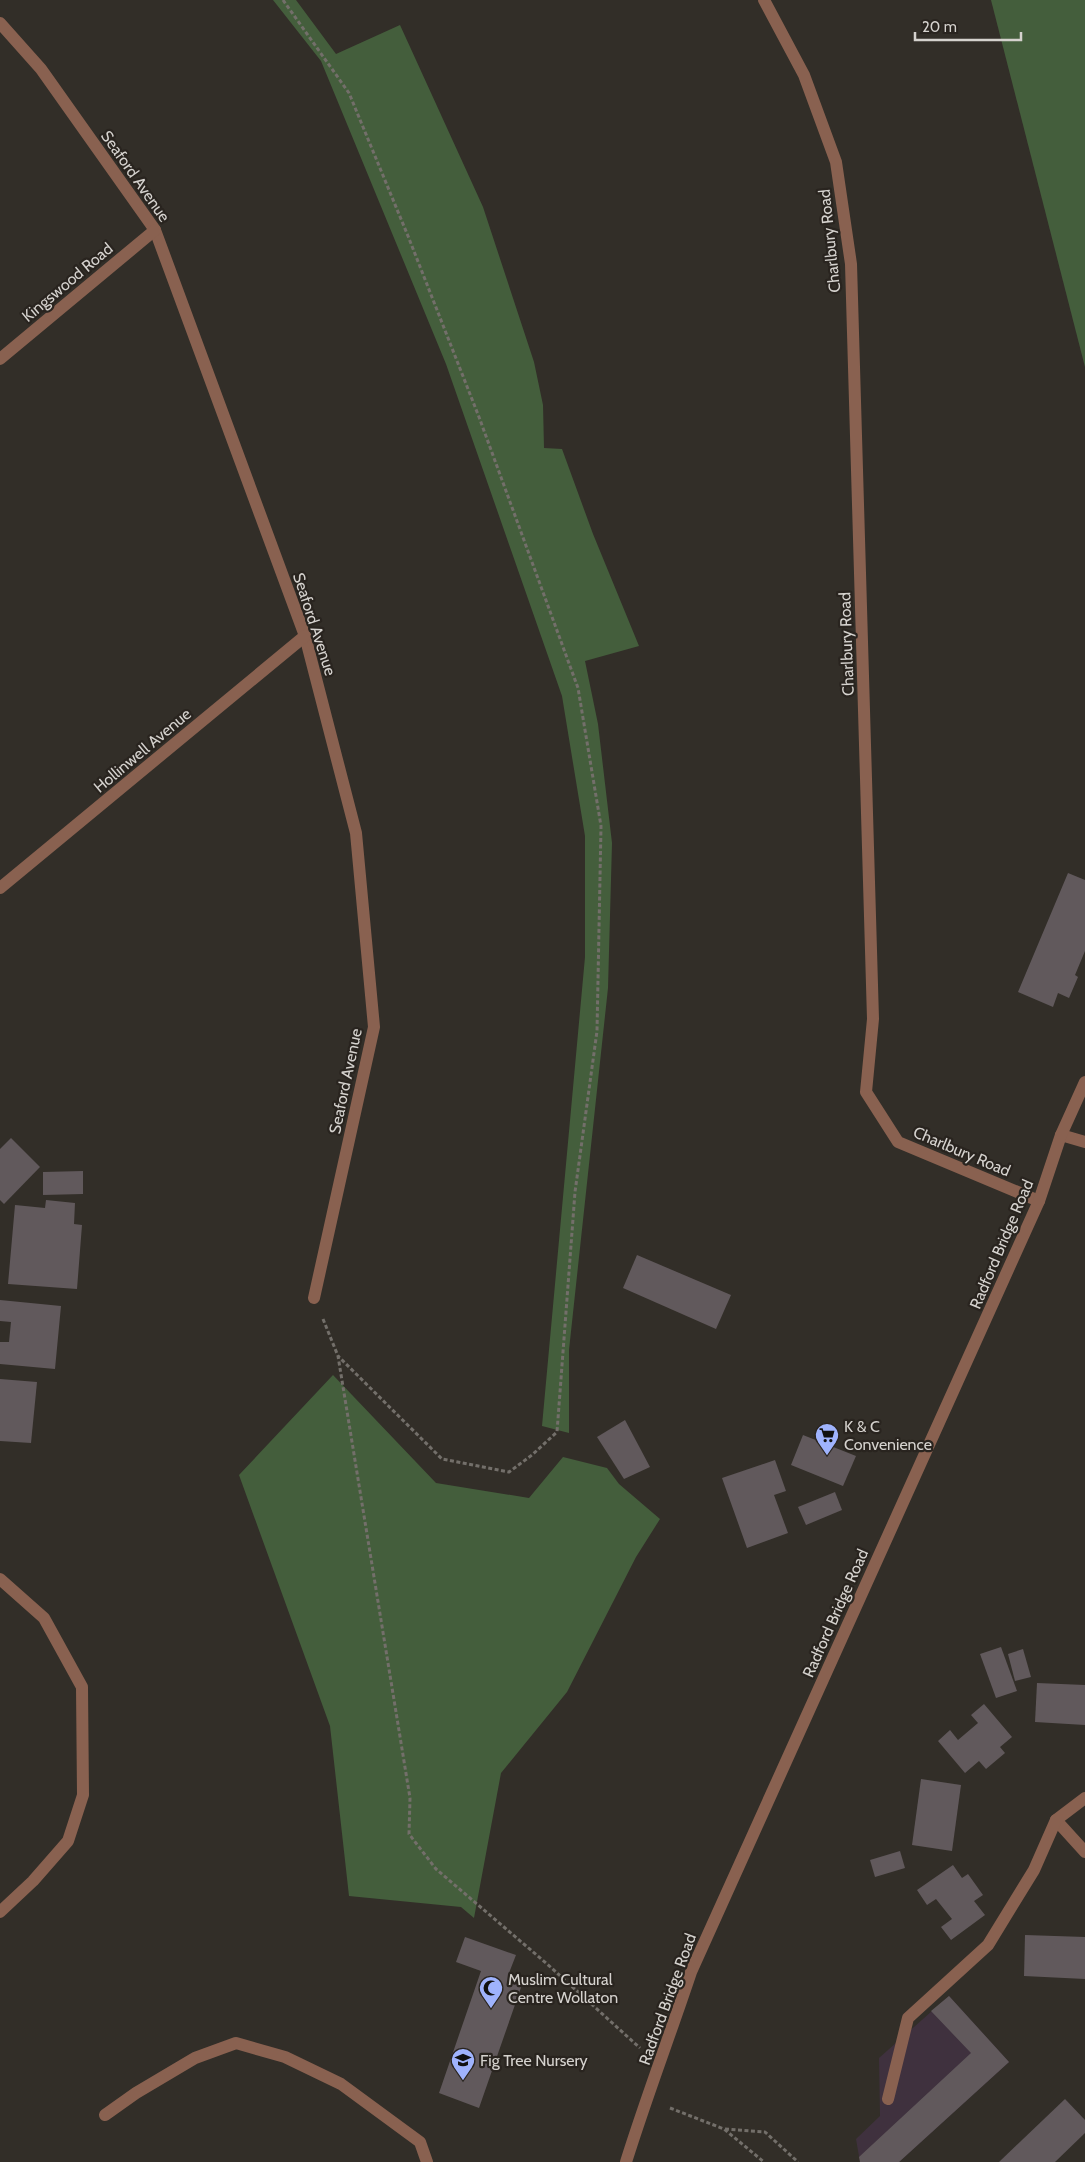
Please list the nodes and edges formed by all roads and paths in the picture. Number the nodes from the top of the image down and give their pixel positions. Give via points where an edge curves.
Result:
1 (283, 0) edge
2 (764, 0) edge
3 (0, 23) edge
4 (155, 230) junction
5 (0, 359) edge
6 (305, 636) junction
7 (0, 888) edge
8 (1085, 1082) edge
9 (1061, 1135) junction
10 (1085, 1142) edge
11 (1039, 1201) junction
12 (314, 1298) joint
13 (338, 1356) junction
14 (0, 1579) edge
15 (1085, 1798) edge
16 (1056, 1820) junction
17 (1085, 1852) edge
18 (0, 1912) edge
19 (660, 2066) junction
20 (646, 2098) junction
21 (888, 2099) dead end
22 (105, 2116) dead end
23 (724, 2129) junction
24 (427, 2162) edge
25 (626, 2162) edge
26 (764, 2162) edge
27 (798, 2162) edge

1 - 13 path via 349,93 475,408 578,688 601,826 597,1031 575,1192 557,1432 508,1472 442,1459
2 - 11 street, Charlbury Road via 804,75 836,162 851,264 873,1019 866,1092 898,1142
3 - 4 street, Seaford Avenue via 41,69
4 - 5 street, Kingswood Road
4 - 6 street, Seaford Avenue
6 - 7 street, Hollinwell Avenue
6 - 12 street, Seaford Avenue via 356,833 374,1027
8 - 9 street, Radford Bridge Road
9 - 10 street
9 - 11 street, Radford Bridge Road
11 - 19 street, Radford Bridge Road via 691,1972
12 - 13 path
13 - 19 path via 410,1798 409,1834 436,1869
14 - 18 street via 44,1618 82,1687 83,1795 68,1841
15 - 16 street
16 - 17 street
16 - 21 street via 1034,1870 988,1945 908,2018
19 - 20 street, Radford Bridge Road
20 - 23 path
20 - 25 street, Radford Bridge Road
22 - 24 street via 136,2093 195,2058 236,2043 285,2057 342,2084 420,2142
23 - 26 path
23 - 27 path via 765,2132

